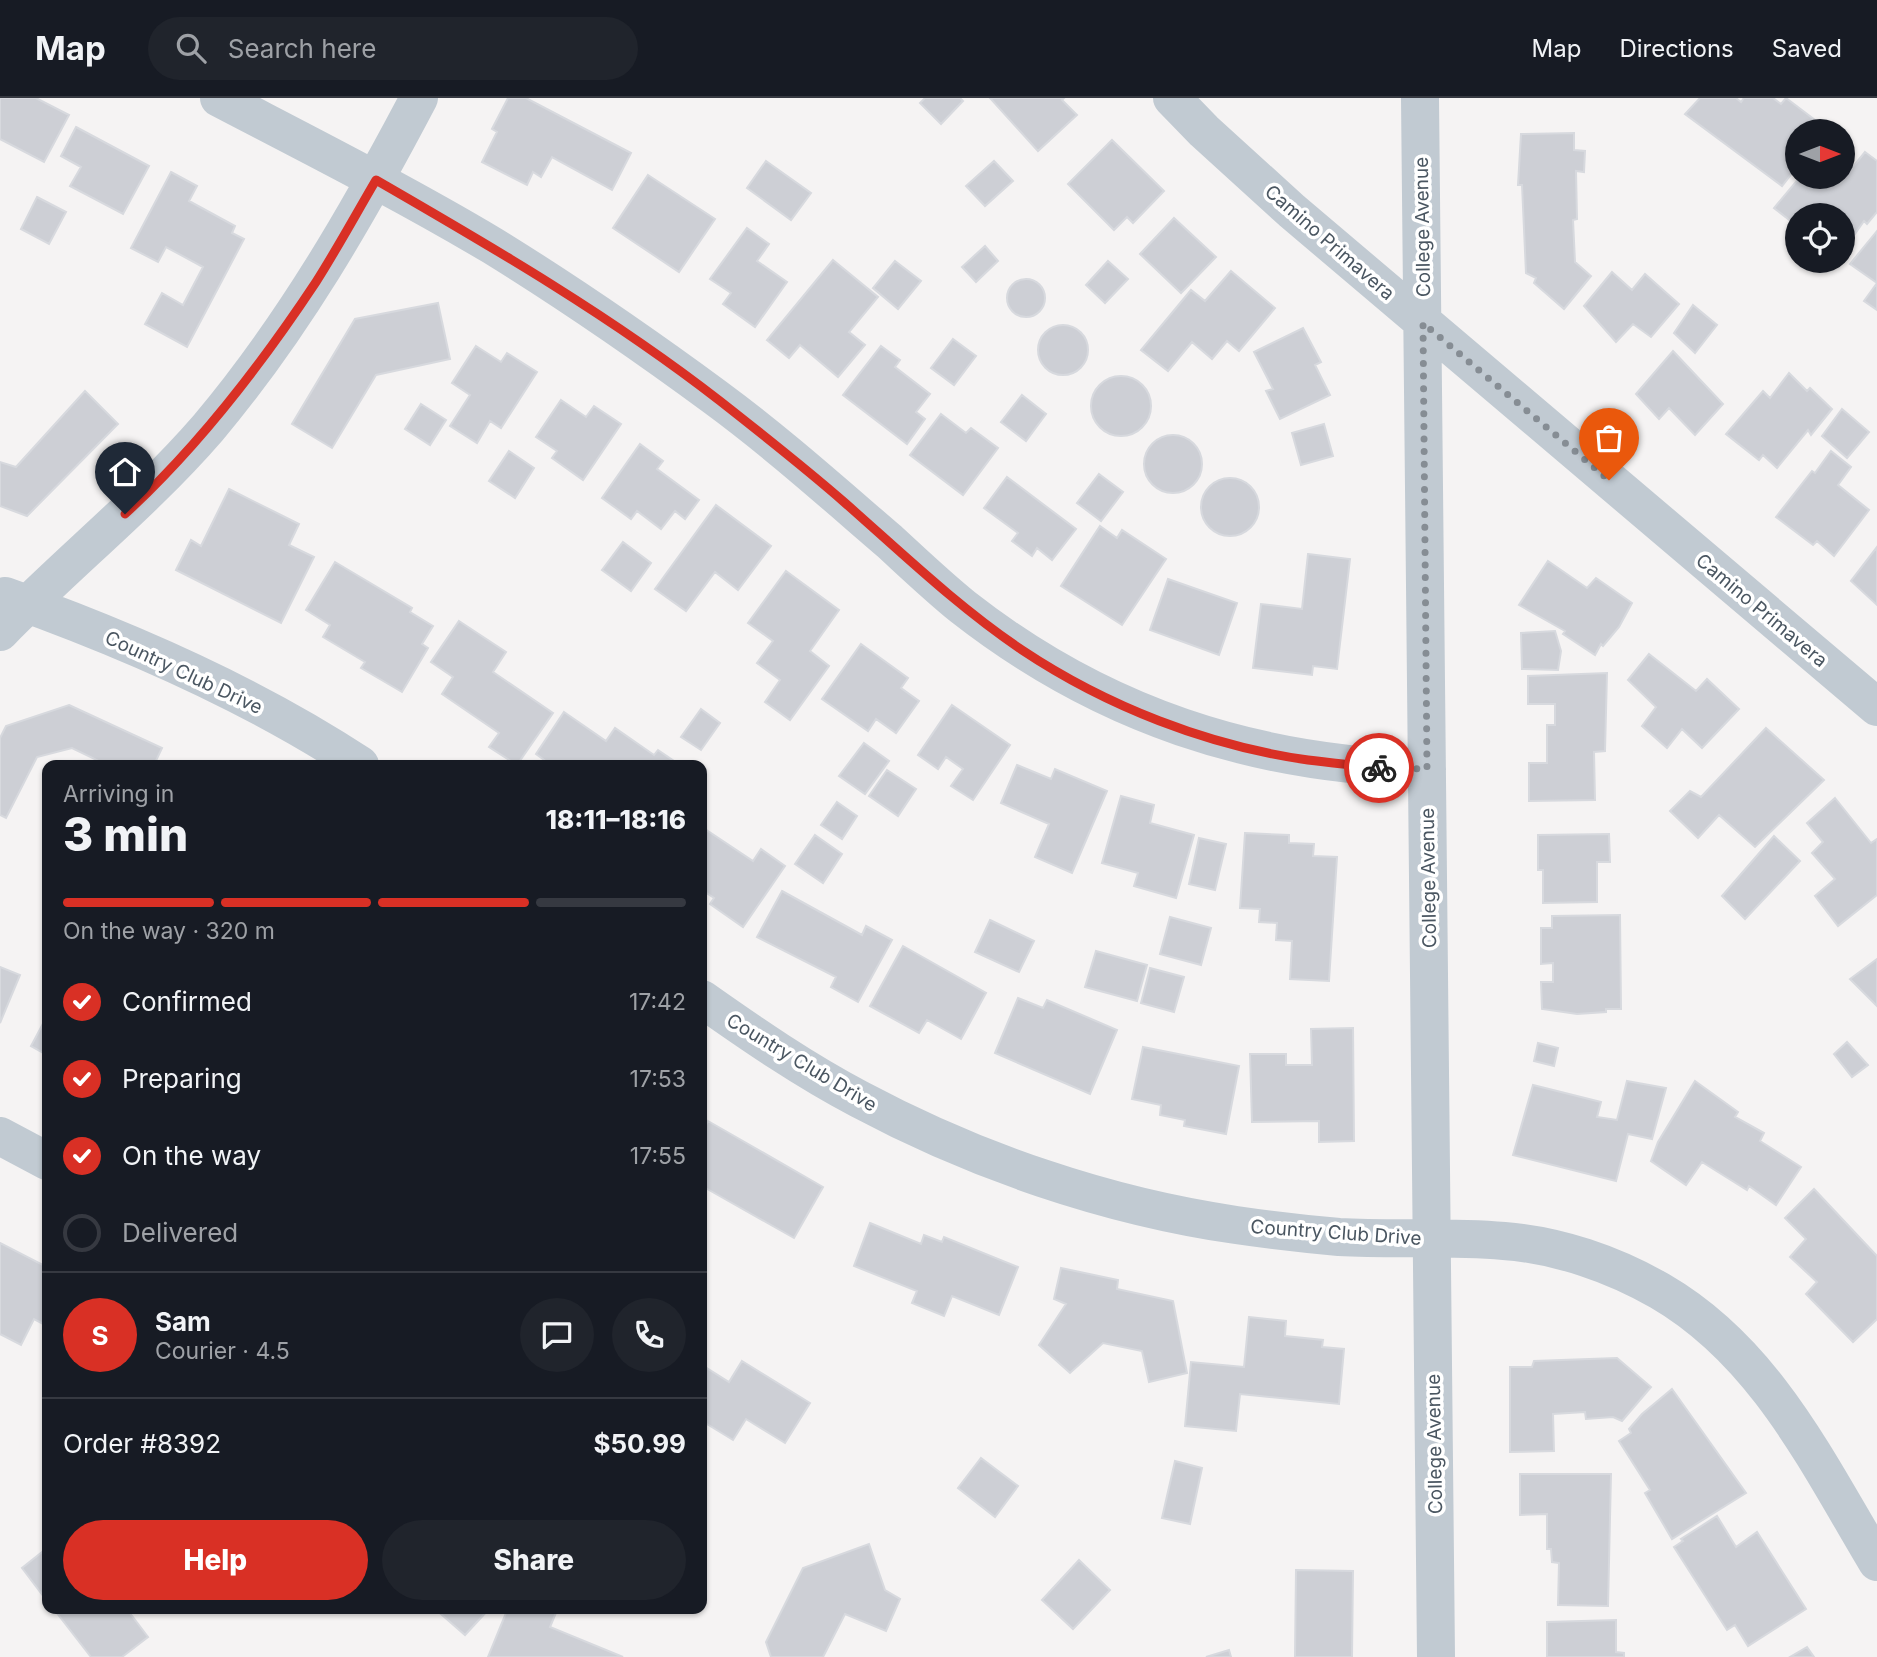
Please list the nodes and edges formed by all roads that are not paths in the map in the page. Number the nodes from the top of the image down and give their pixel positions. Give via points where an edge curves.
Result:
1 (219, 98) edge
2 (419, 98) edge
3 (1172, 98) edge
4 (1420, 98) edge
5 (376, 180) junction
6 (1423, 323) junction
7 (14, 599) edge
8 (0, 632) edge
9 (1877, 707) edge
10 (351, 760) edge
11 (1427, 769) junction
12 (707, 1003) edge
13 (0, 1136) edge
14 (42, 1158) edge
15 (1432, 1239) junction
16 (1877, 1562) edge
17 (1436, 1657) edge

1 - 5 street
2 - 5 street
3 - 6 street, Camino Primavera via 1292,211
4 - 6 street, College Avenue
5 - 7 street via 317,280 265,356 207,428 144,496
5 - 11 street via 494,247 718,399 961,606 1023,651 1088,689 1158,720 1231,744 1306,760
6 - 9 street, Camino Primavera
6 - 11 street, College Avenue
7 - 8 street
7 - 10 street, Country Club Drive via 152,654 249,701
11 - 15 street, College Avenue
12 - 15 street, Country Club Drive via 859,1100 1032,1174 1132,1204 1234,1225 1338,1237
13 - 14 street
15 - 16 street, Country Club Drive via 1504,1241 1570,1253 1661,1291 1710,1325 1781,1403
15 - 17 street, College Avenue

